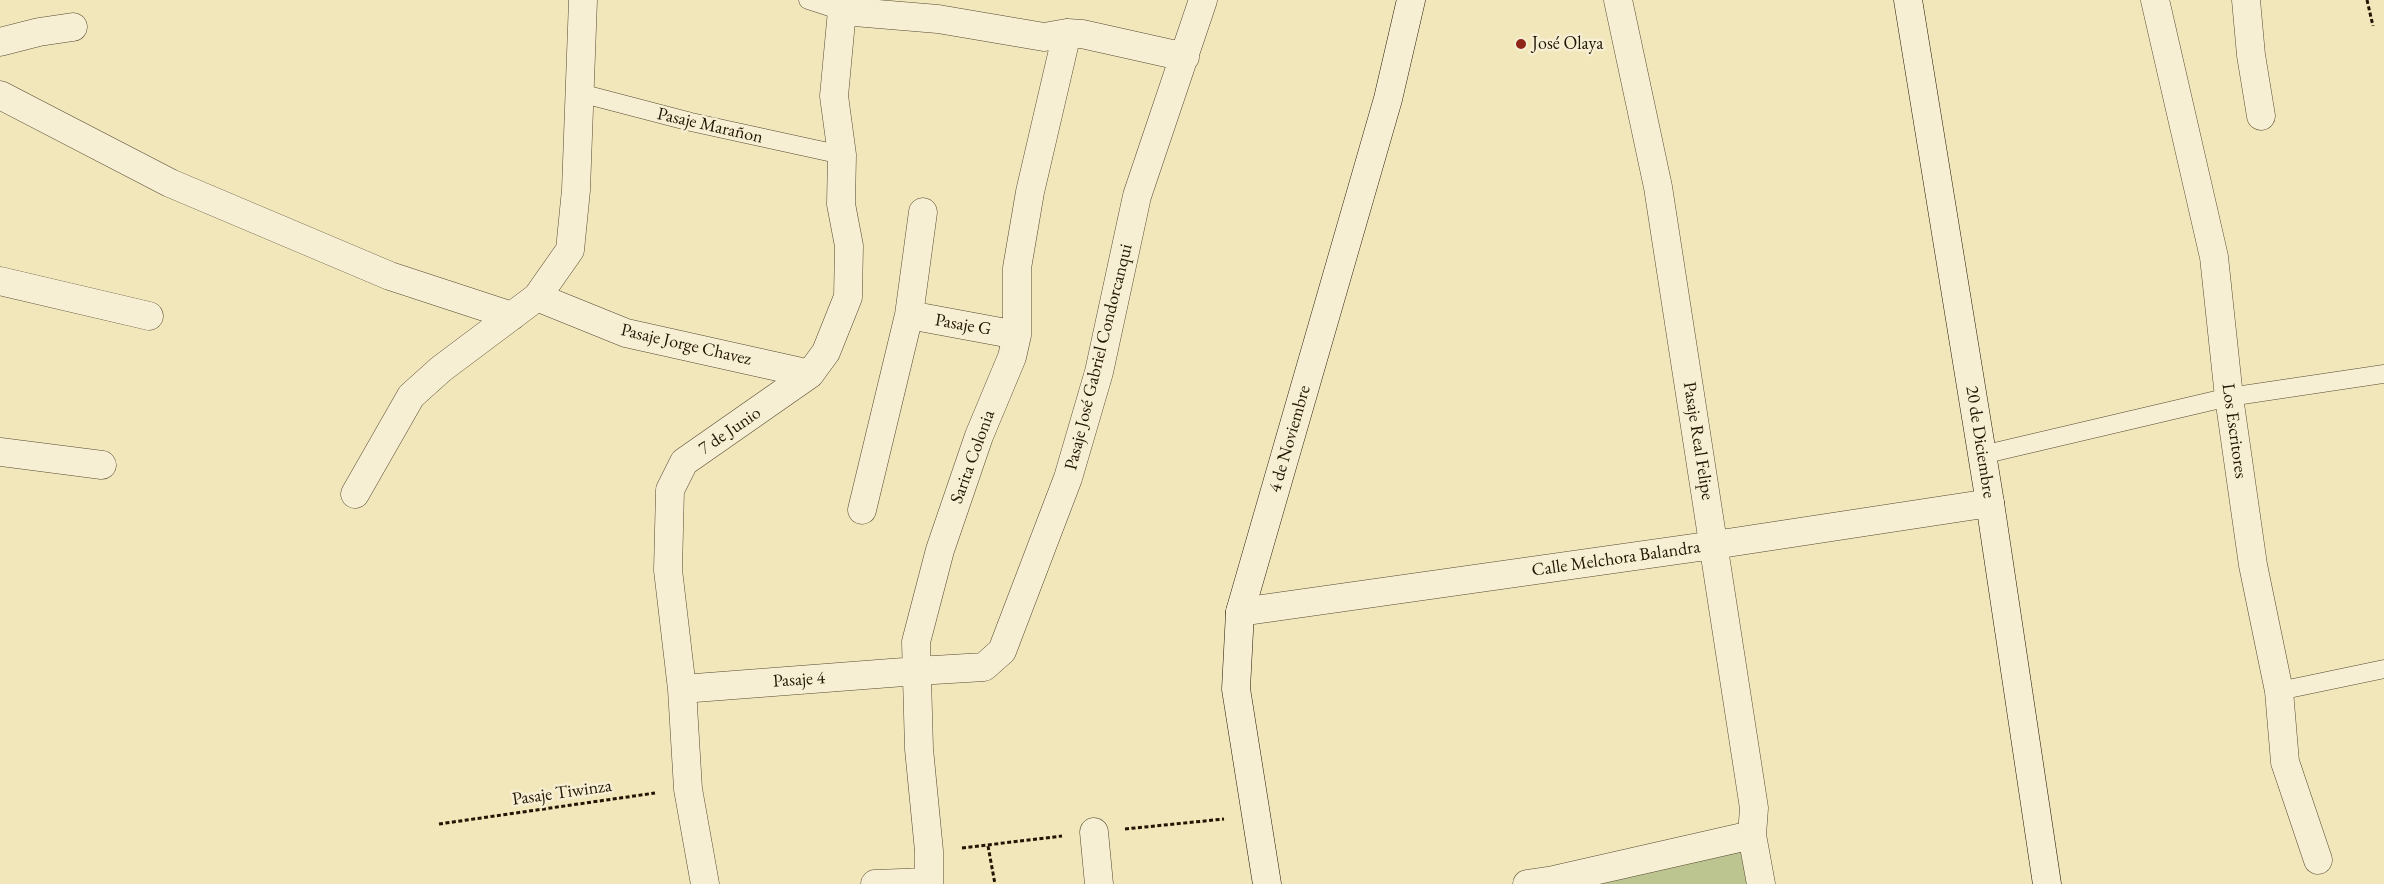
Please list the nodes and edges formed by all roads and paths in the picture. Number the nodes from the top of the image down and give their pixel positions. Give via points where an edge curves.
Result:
1 (583, 0) edge
2 (808, 0) edge
3 (1202, 0) edge
4 (1411, 0) edge
5 (1618, 0) edge
6 (1908, 0) edge
7 (2155, 0) edge
8 (2246, 0) edge
9 (2367, 0) edge
10 (843, 5) edge
11 (2373, 26) dead end
12 (73, 27) dead end
13 (1067, 33) junction
14 (0, 42) edge
15 (1185, 57) junction
16 (580, 93) junction
17 (0, 95) edge
18 (2261, 116) dead end
19 (842, 155) junction
20 (923, 212) dead end
21 (0, 282) edge
22 (537, 297) junction
23 (909, 315) junction
24 (148, 316) dead end
25 (512, 316) junction
26 (1017, 335) junction
27 (810, 374) junction
28 (2384, 374) edge
29 (2229, 397) junction
30 (0, 452) edge
31 (1982, 455) junction
32 (102, 465) dead end
33 (355, 494) dead end
34 (1990, 503) junction
35 (862, 510) dead end
36 (1714, 545) junction
37 (1240, 612) junction
38 (2384, 669) edge
39 (917, 670) junction
40 (682, 689) junction
41 (2279, 691) junction
42 (688, 789) junction
43 (439, 824) dead end
44 (1094, 832) dead end
45 (1752, 834) junction
46 (988, 846) dead end
47 (2318, 860) dead end
48 (1555, 882) edge
49 (929, 883) edge
50 (705, 884) edge
51 (875, 884) edge
52 (995, 884) edge
53 (1099, 884) edge
54 (1267, 884) edge
55 (1527, 884) edge
56 (1761, 884) edge
57 (2047, 884) edge

1 - 16 street
2 - 10 lane
3 - 15 street, Pasaje José Gabriel Condorcanqui
4 - 37 street, 4 de Noviembre via 1388,99
5 - 36 street, Pasaje Real Felipe via 1658,187
6 - 31 street, 20 de Diciembre
7 - 29 street, Los Escritores via 2214,256
8 - 18 street
9 - 11 path
10 - 13 street via 1044,37
10 - 19 street, 7 de Junio via 834,96
12 - 14 street
13 - 15 street
13 - 26 street, Sarita Colonia via 1030,192 1017,268
15 - 39 street, Pasaje José Gabriel Condorcanqui via 1138,196 1099,372 1068,478 1002,651 984,667
16 - 19 lane, Pasaje Marañon via 691,122
16 - 22 street via 570,250
17 - 25 street via 170,183 390,276
19 - 27 street, 7 de Junio via 841,204 849,246 848,297 826,352
20 - 23 street
21 - 24 street
22 - 25 street
22 - 27 street, Pasaje Jorge Chavez via 626,334
23 - 26 street, Pasaje G
23 - 35 street
25 - 33 street via 441,369 411,396
26 - 39 street, Sarita Colonia via 1012,357 979,436 940,550 916,642
27 - 40 street, 7 de Junio via 684,462 670,490 668,570
28 - 29 lane
29 - 31 lane
29 - 41 street, Los Escritores via 2253,564
30 - 32 street
31 - 34 street, 20 de Diciembre
34 - 36 street, Calle Melchora Balandra
34 - 57 street, 20 de Diciembre
36 - 37 street, Calle Melchora Balandra
36 - 45 street, Pasaje Real Felipe via 1754,808
37 - 54 street, 4 de Noviembre via 1236,689
38 - 41 lane
39 - 40 street, Pasaje 4
39 - 49 street, Sarita Colonia
40 - 42 street, 7 de Junio
41 - 47 street, Los Escritores via 2285,762
42 - 43 path, Pasaje Tiwinza
42 - 50 street, 7 de Junio
44 - 53 street
45 - 48 street
45 - 56 street, Pasaje Real Felipe
46 - 52 path
48 - 55 street
49 - 51 street

